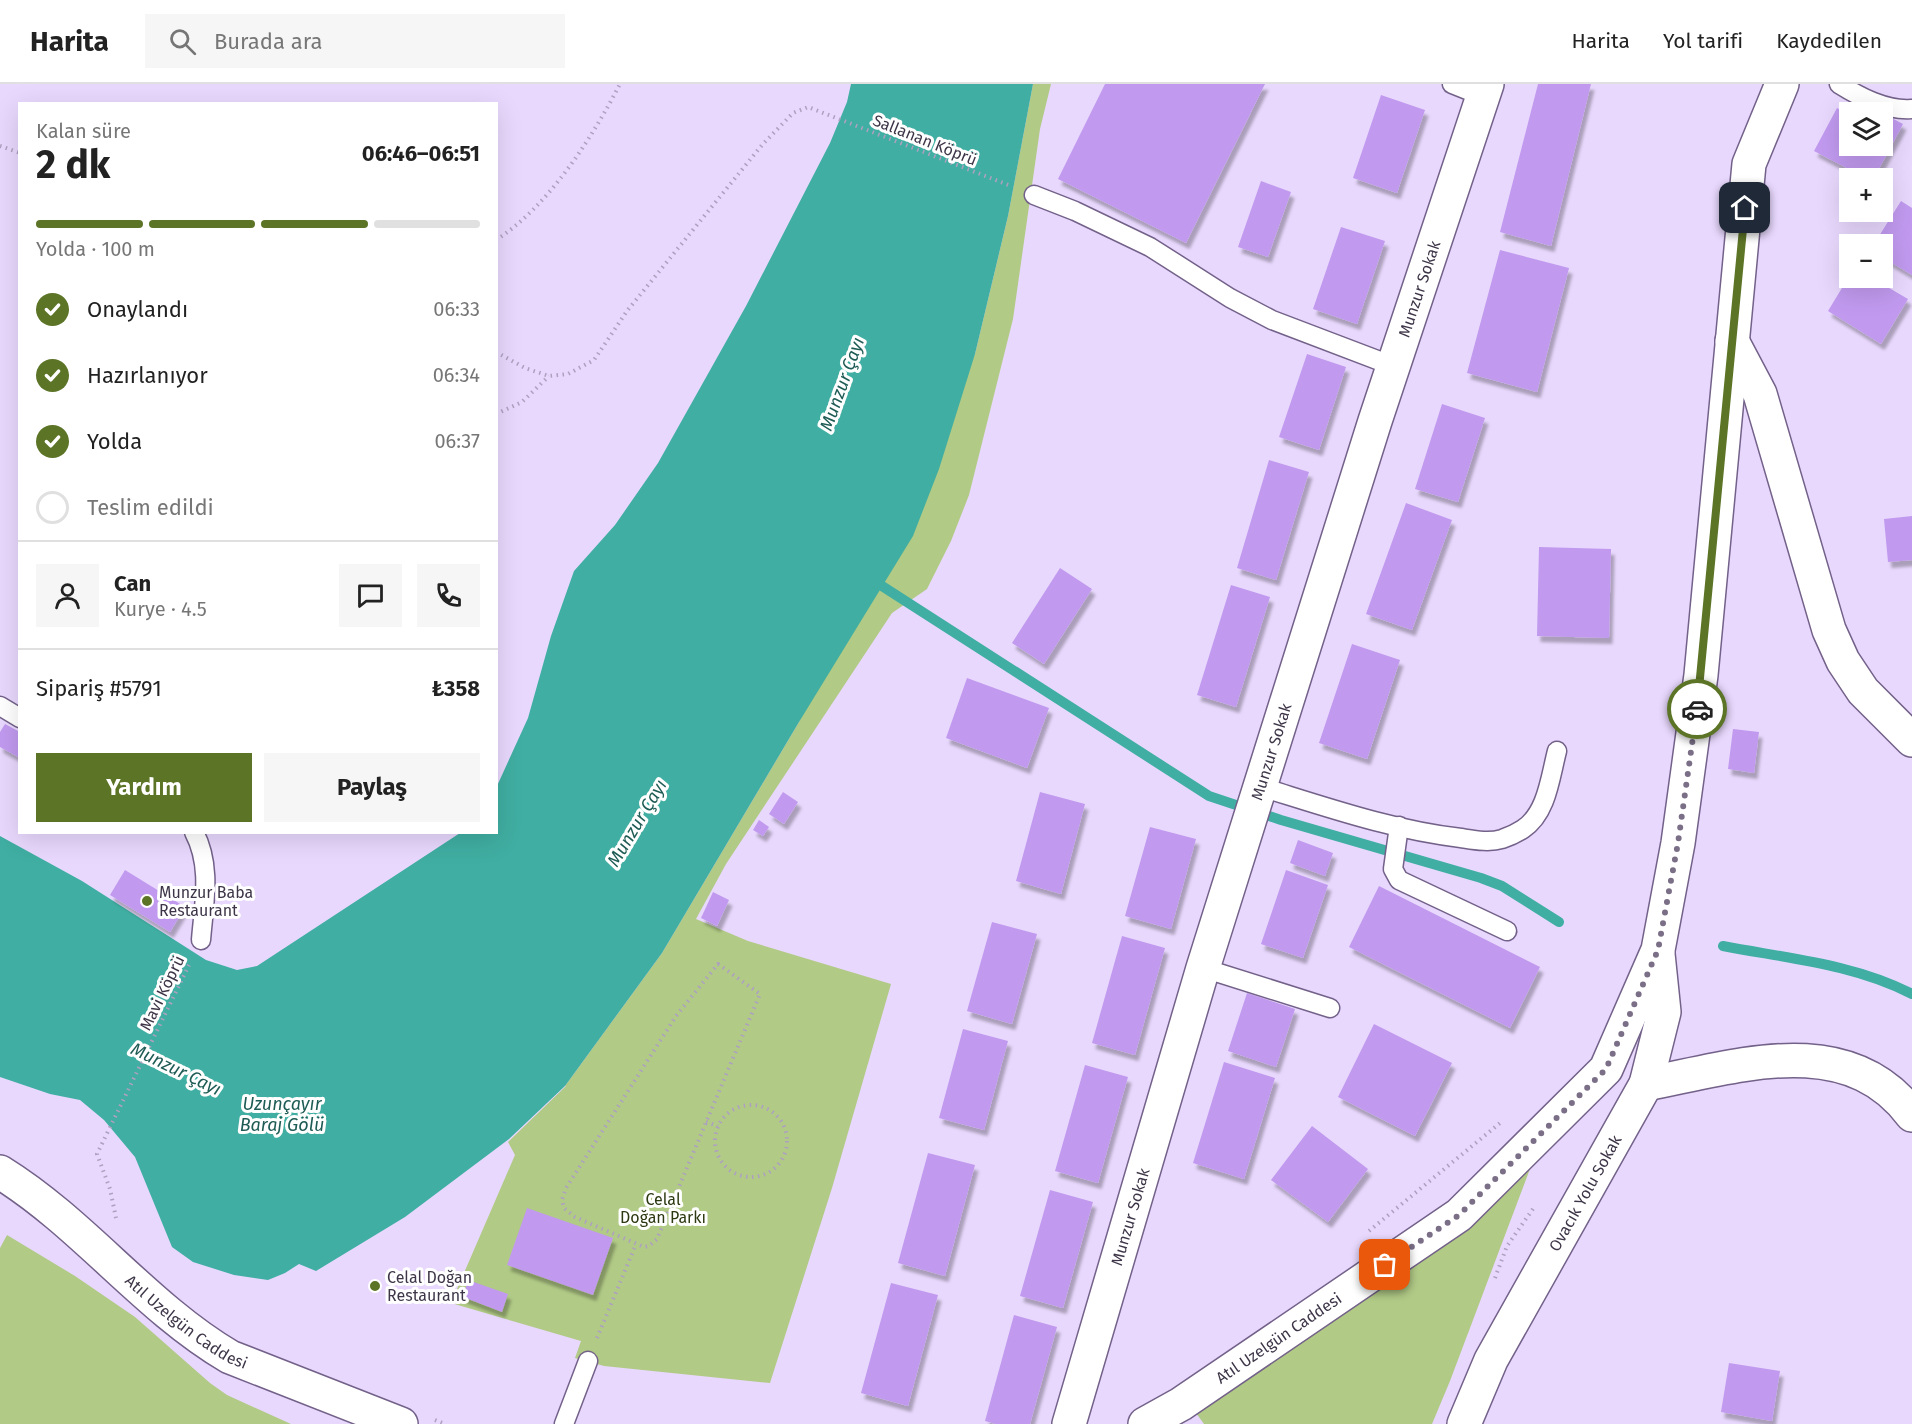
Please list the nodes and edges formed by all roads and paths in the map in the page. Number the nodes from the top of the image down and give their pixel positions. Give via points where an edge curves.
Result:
1 (620, 84) edge
2 (1452, 84) edge
3 (1782, 84) edge
4 (1839, 84) edge
5 (1484, 90) edge
6 (1912, 109) edge
7 (0, 146) edge
8 (18, 152) edge
9 (1034, 195) joint
10 (498, 239) edge
11 (1732, 341) junction
12 (498, 353) edge
13 (1393, 366) junction
14 (549, 376) junction
15 (498, 413) edge
16 (0, 706) edge
17 (18, 717) edge
18 (1912, 740) edge
19 (1557, 751) dead end
20 (1261, 787) junction
21 (1399, 826) junction
22 (195, 834) edge
23 (1507, 932) dead end
24 (201, 940) joint
25 (1658, 950) junction
26 (1203, 968) junction
27 (1330, 1008) dead end
28 (1646, 1084) junction
29 (1912, 1115) edge
30 (706, 1122) junction
31 (717, 1126) junction
32 (0, 1172) edge
33 (118, 1224) dead end
34 (636, 1244) junction
35 (588, 1361) joint
36 (413, 1420) edge
37 (445, 1424) edge
38 (564, 1424) edge
39 (1069, 1424) edge
40 (1145, 1424) edge
41 (1464, 1424) edge

1 - 10 path via 561,179 520,223
2 - 5 lane
3 - 11 street via 1749,164
4 - 6 lane via 1882,105
5 - 13 street, Munzur Sokak
7 - 8 path
9 - 13 lane via 1150,247 1272,320
9 - 14 path, Sallanan Köprü via 808,107 793,112 627,311 594,360 568,374
11 - 18 street via 1760,394 1828,630 1863,691
11 - 25 street via 1701,675 1678,843
12 - 14 path
13 - 20 street, Munzur Sokak
14 - 15 path via 522,402
16 - 17 lane
19 - 21 lane via 1536,815 1523,829 1502,839 1484,841 1436,835
20 - 21 lane
20 - 26 street, Munzur Sokak
21 - 23 lane via 1395,876
22 - 24 lane via 203,854 206,878
24 - 33 path, Mavi Köprü via 97,1154
25 - 28 street, Ovacık Yolu Sokak via 1664,1012
25 - 40 street, Atıl Uzelgün Caddesi via 1606,1069 1459,1215 1181,1404
26 - 27 lane
26 - 39 street, Munzur Sokak
28 - 29 street via 1763,1062 1811,1060 1858,1071 1877,1082
28 - 41 street, Ovacık Yolu Sokak via 1491,1360
30 - 31 path
30 - 34 path via 657,1239 649,1246
30 - 34 path via 760,994 718,964 675,1016 562,1200 564,1208 575,1216
31 - 31 path via 734,1108 758,1105 769,1109 784,1125 787,1148 776,1168 754,1177 741,1176 721,1162 714,1138
32 - 36 street, Atıl Uzelgün Caddesi via 50,1207 212,1347 230,1357
34 - 35 path
35 - 38 lane
36 - 37 path

